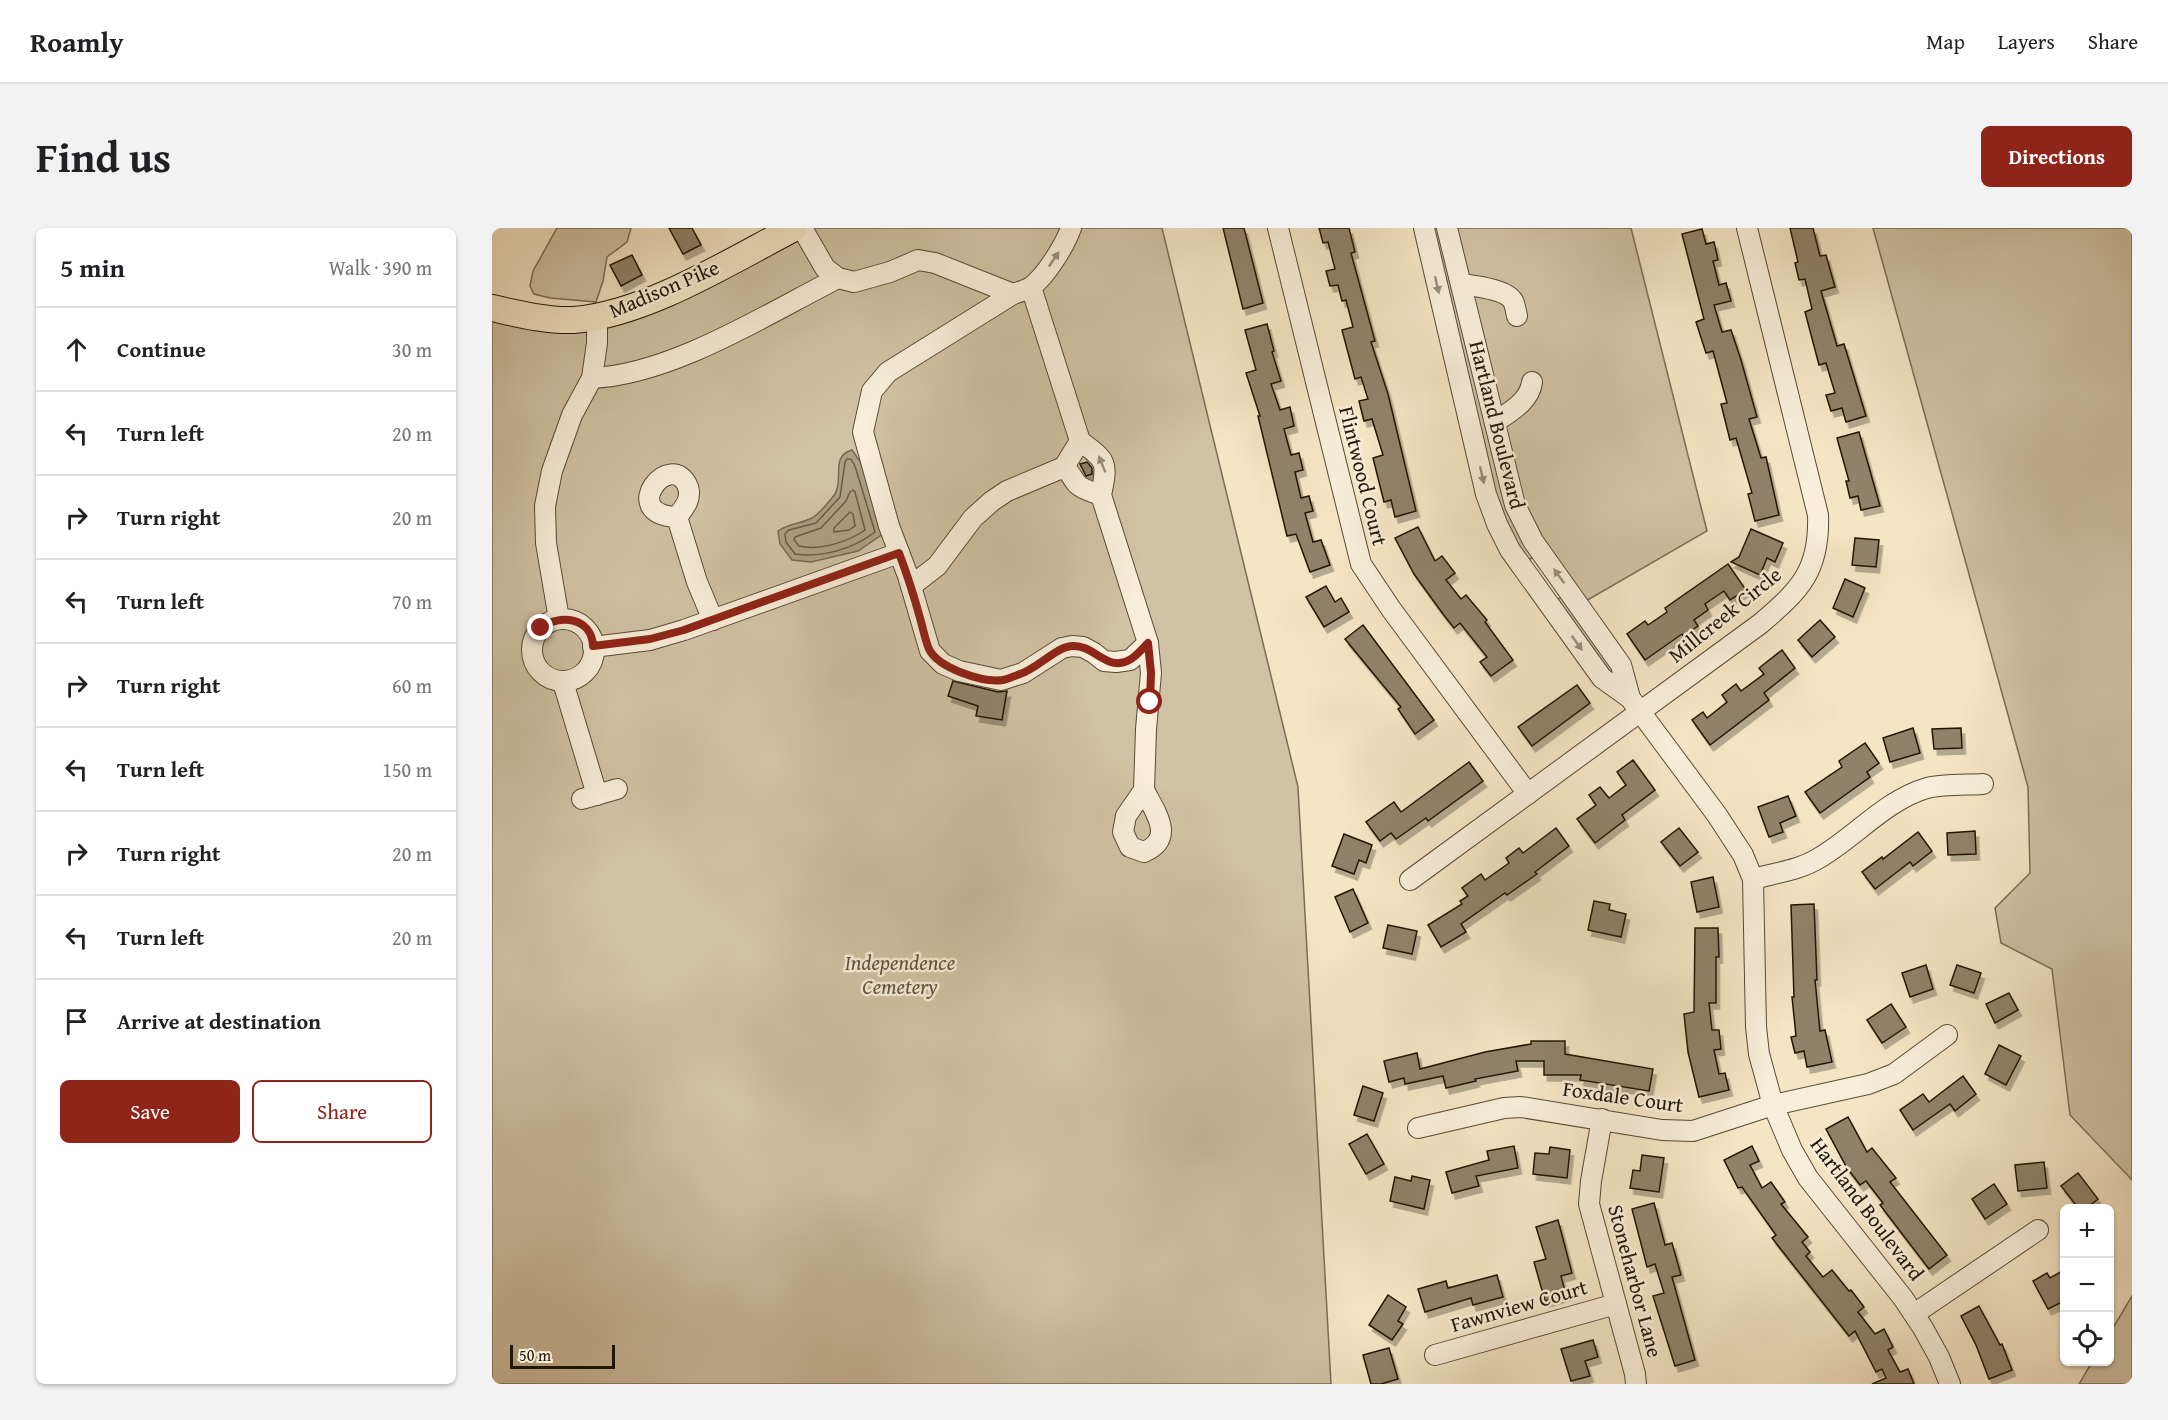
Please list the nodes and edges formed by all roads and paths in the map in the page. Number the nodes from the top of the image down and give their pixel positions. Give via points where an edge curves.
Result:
1 (794, 228) edge
2 (802, 228) edge
3 (1071, 228) edge
4 (1278, 228) edge
5 (1424, 228) edge
6 (1448, 228) edge
7 (1748, 228) edge
8 (838, 278) junction
9 (1461, 284) junction
10 (1022, 291) junction
11 (492, 308) edge
12 (1517, 316) dead end
13 (597, 317) junction
14 (592, 378) junction
15 (1532, 382) dead end
16 (1495, 422) junction
17 (1080, 441) junction
18 (1064, 467) junction
19 (1101, 495) junction
20 (676, 517) dead end
21 (899, 553) junction
22 (911, 586) junction
23 (559, 619) junction
24 (713, 620) junction
25 (1148, 643) junction
26 (593, 646) junction
27 (563, 682) junction
28 (1635, 704) junction
29 (1983, 784) dead end
30 (617, 789) dead end
31 (1144, 790) dead end
32 (1528, 794) junction
33 (1753, 879) junction
34 (1410, 880) dead end
35 (1947, 1035) dead end
36 (1773, 1105) junction
37 (1602, 1119) junction
38 (1418, 1128) dead end
39 (2038, 1230) dead end
40 (1616, 1304) junction
41 (1914, 1314) junction
42 (1435, 1355) dead end
43 (1636, 1384) edge
44 (1950, 1384) edge

1 - 13 main road, Madison Pike via 679,287 636,306
2 - 8 street via 825,268
10 -> 3 street via 1052,263
4 - 32 street, Flintwood Court via 1361,564
5 -> 28 street, Hartland Boulevard via 1486,494 1497,524 1510,550 1602,678
6 - 9 street, Hartland Boulevard
7 - 28 street, Millcreek Circle via 1818,515 1816,555 1791,598 1760,624
8 - 10 street via 854,282 918,260
8 - 14 street via 716,341 658,366
9 - 12 street via 1503,293 1513,302
9 - 16 street, Hartland Boulevard
10 - 17 street
10 - 21 street via 888,372 872,391 863,432
11 - 13 main road, Madison Pike via 529,317
13 - 14 street
14 - 23 street via 572,415 552,471 545,506 546,543
15 - 16 street via 1520,405
28 -> 16 street, Hartland Boulevard via 1621,665 1533,541 1515,505
17 - 18 street
19 -> 17 street via 1104,462
18 - 19 street via 1077,484
18 - 22 street via 992,501 973,518 937,566
19 - 25 street
20 - 24 street
21 - 22 street
21 - 24 street
22 - 25 street via 930,651 943,664 974,676 1001,680 1023,673 1062,648 1072,646 1083,647 1104,661 1130,660
23 - 26 street via 581,624
23 - 27 street via 548,622 534,637 532,654 545,676
24 - 26 street via 650,639
25 - 31 street via 1151,673
26 - 27 street via 591,665 580,677
27 - 30 street via 589,797
28 - 32 street, Millcreek Circle
28 - 33 street, Hartland Boulevard via 1717,815 1743,855
29 - 33 street via 1929,788 1912,794 1818,859
32 - 34 street, Millcreek Circle
33 - 36 street, Hartland Boulevard via 1756,1027
35 - 36 street, Foxdale Court via 1894,1074
36 - 37 street, Foxdale Court via 1693,1131 1662,1130
36 - 41 street, Hartland Boulevard via 1808,1178
37 - 38 street, Foxdale Court via 1521,1107
37 - 40 street, Stoneharbor Lane via 1590,1204
39 - 41 street
40 - 42 street, Fawnview Court
40 - 43 street, Stoneharbor Lane
41 - 44 street, Hartland Boulevard

